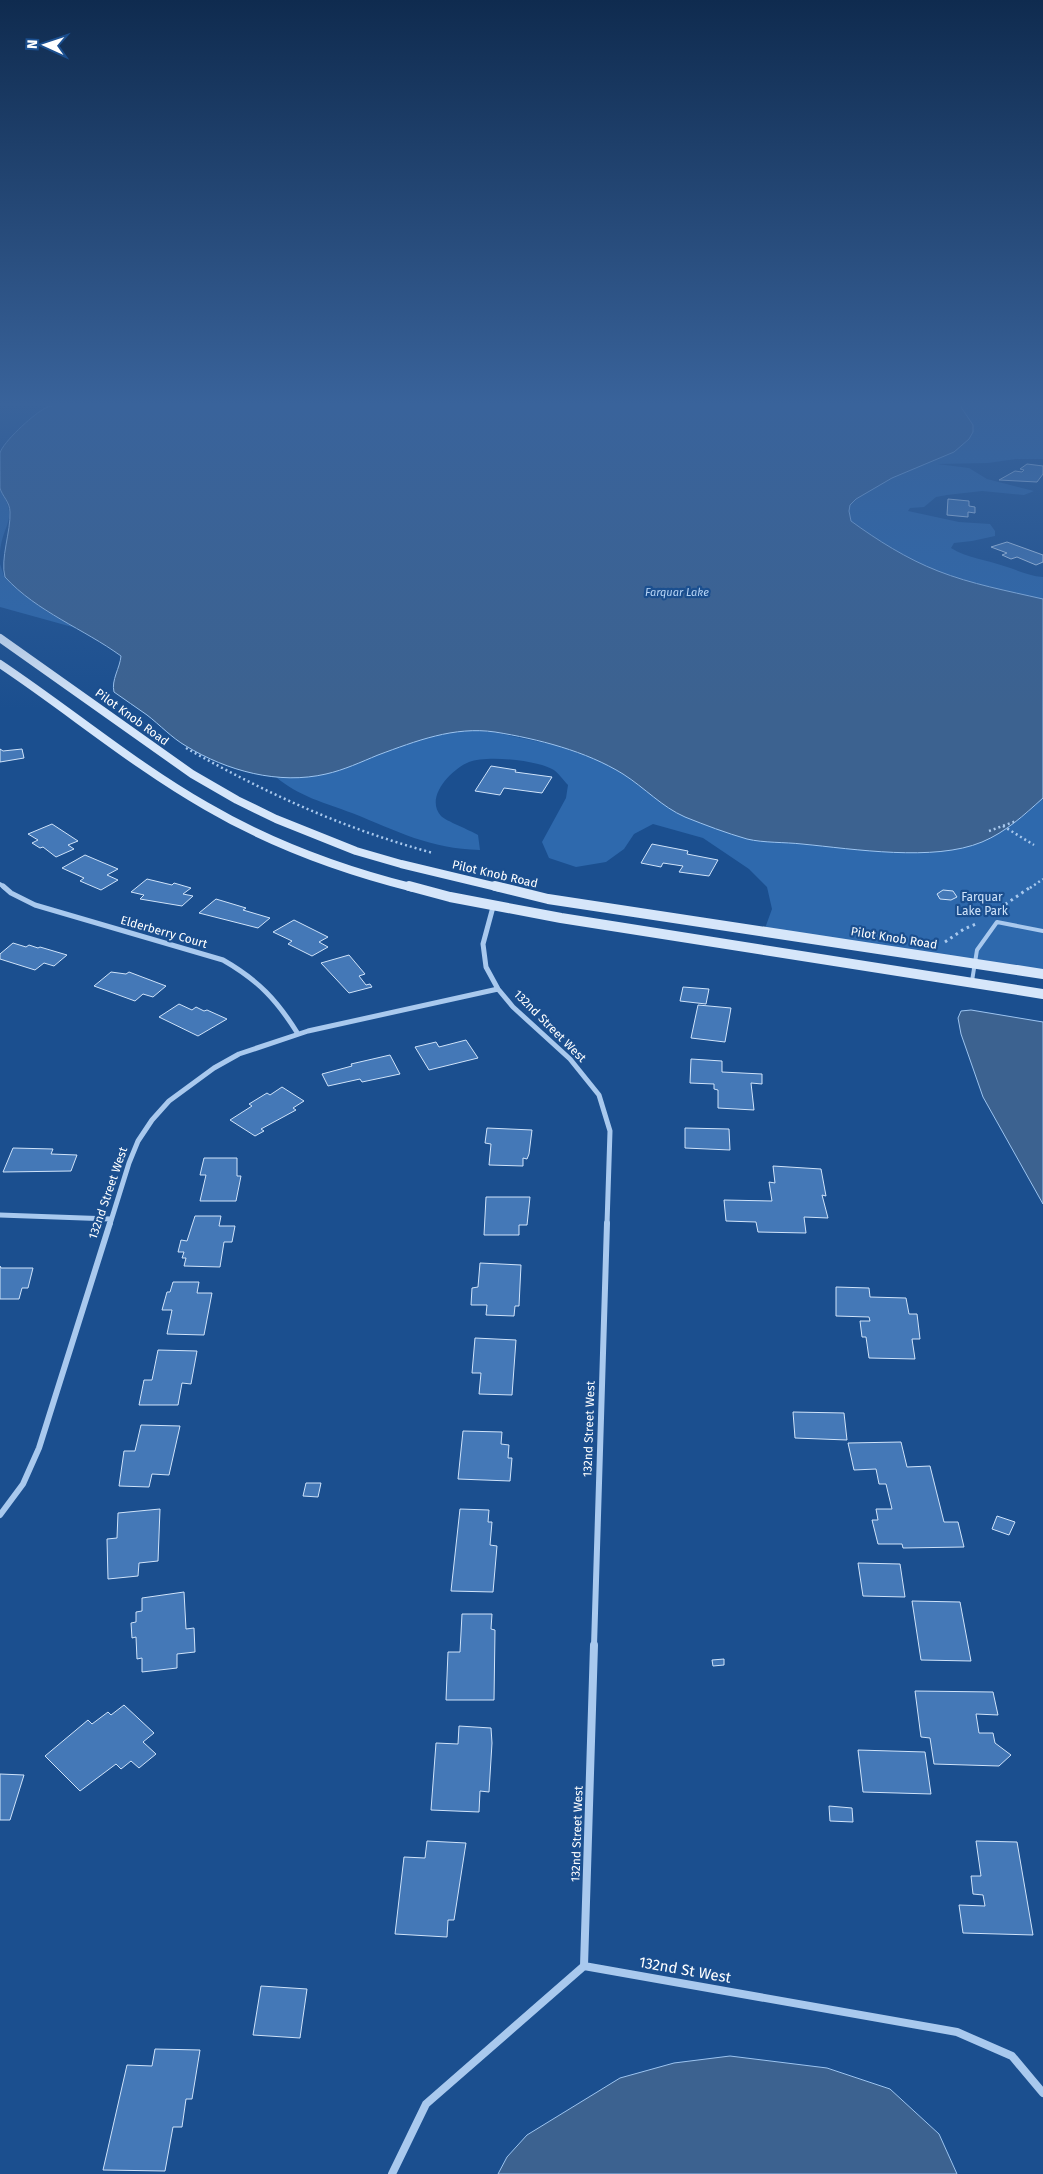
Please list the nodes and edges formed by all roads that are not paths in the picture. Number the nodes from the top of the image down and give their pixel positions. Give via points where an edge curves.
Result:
1 (0, 638) edge
2 (0, 664) edge
3 (0, 884) edge
4 (497, 888) junction
5 (493, 907) junction
6 (1043, 931) edge
7 (975, 963) junction
8 (1043, 974) edge
9 (971, 983) junction
10 (498, 989) junction
11 (1043, 994) edge
12 (298, 1034) junction
13 (0, 1215) edge
14 (111, 1218) junction
15 (0, 1515) edge
16 (584, 1966) junction
17 (1043, 2093) edge
18 (392, 2174) edge

1 - 4 main road, Pilot Knob Road via 168,758 237,800 356,850
2 - 5 main road via 181,791 235,822 354,870
3 - 12 street, Elderberry Court via 11,893 50,910 223,960 265,987 280,1004
4 - 5 main road
4 - 7 main road, Pilot Knob Road via 548,899
5 - 9 main road
5 - 10 street via 483,944 486,967
6 - 7 lane via 997,922 977,950
7 - 8 main road, Pilot Knob Road
7 - 9 lane
9 - 11 main road
10 - 12 street, 132nd Street West
10 - 16 street, 132nd Street West via 570,1059 599,1095 610,1130
12 - 14 street, 132nd Street West via 239,1054 169,1101 138,1141
13 - 14 street
14 - 15 street, 132nd Street West via 39,1448 23,1484
16 - 17 street, 132nd St West via 957,2032 1012,2056
16 - 18 street via 426,2104

